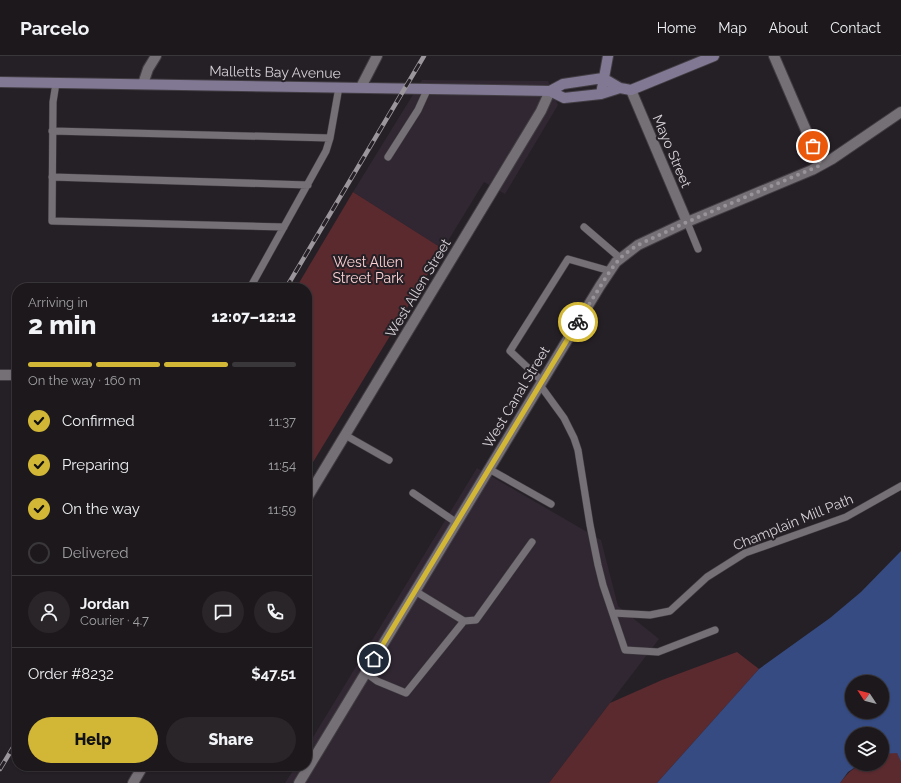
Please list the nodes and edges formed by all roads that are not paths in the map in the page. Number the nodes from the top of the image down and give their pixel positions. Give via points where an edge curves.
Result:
1 (156, 56) edge
2 (376, 56) edge
3 (608, 56) edge
4 (714, 56) edge
5 (774, 56) edge
6 (603, 78) junction
7 (0, 82) edge
8 (56, 83) junction
9 (143, 84) junction
10 (339, 87) junction
11 (361, 87) junction
12 (428, 88) junction
13 (620, 88) junction
14 (631, 90) junction
15 (550, 91) junction
16 (601, 94) junction
17 (901, 112) edge
18 (52, 131) junction
19 (330, 138) junction
20 (388, 157) dead end
21 (821, 165) junction
22 (52, 177) junction
23 (308, 185) junction
24 (687, 222) junction
25 (284, 227) junction
26 (584, 227) dead end
27 (698, 248) dead end
28 (620, 258) junction
29 (610, 271) junction
30 (253, 283) edge
31 (0, 374) edge
32 (12, 375) edge
33 (541, 383) junction
34 (345, 435) junction
35 (389, 460) dead end
36 (489, 468) junction
37 (901, 486) edge
38 (312, 490) edge
39 (413, 493) dead end
40 (551, 504) dead end
41 (457, 522) junction
42 (532, 542) dead end
43 (415, 592) junction
44 (613, 613) junction
45 (464, 620) junction
46 (715, 630) dead end
47 (366, 673) junction
48 (312, 762) edge
49 (140, 771) edge
50 (306, 771) edge
51 (133, 783) edge
52 (299, 783) edge

1 - 9 street
2 - 11 street
3 - 6 street
4 - 14 street
5 - 21 street
6 - 13 street
6 - 15 street, Malletts Bay Avenue via 563,84
6 - 16 street
7 - 8 street, Malletts Bay Avenue
8 - 9 street, Malletts Bay Avenue
8 - 18 lane via 52,102
9 - 10 street, Malletts Bay Avenue
10 - 11 street, Malletts Bay Avenue
10 - 19 lane
11 - 12 street, Malletts Bay Avenue
12 - 15 street, Malletts Bay Avenue
12 - 20 lane via 418,110
13 - 14 street
13 - 16 street, Malletts Bay Avenue
14 - 24 street, Mayo Street
15 - 16 street, Malletts Bay Avenue via 564,98
15 - 34 street, West Allen Street via 541,111
17 - 21 street, West Canal Street
18 - 19 lane
18 - 22 lane
19 - 23 lane
21 - 24 street, West Canal Street
22 - 23 lane
22 - 25 lane via 52,221
23 - 25 lane
24 - 27 lane
24 - 28 street, West Canal Street via 638,245
25 - 30 lane
26 - 28 lane
28 - 29 street, West Canal Street
29 - 33 street, West Canal Street
29 - 33 lane via 568,259 510,351
31 - 32 street
33 - 36 street, West Canal Street
33 - 44 lane via 564,418 578,450 593,545
34 - 35 lane
34 - 38 street, West Allen Street
36 - 40 lane
36 - 41 street, West Canal Street
37 - 44 lane, Champlain Mill Path via 846,517 745,553 707,577 670,611 650,615
39 - 41 lane
41 - 43 street, West Canal Street
42 - 45 lane via 476,620
43 - 45 lane
43 - 47 street, West Canal Street
44 - 46 lane via 625,650 658,652
45 - 47 lane via 406,693 377,681
47 - 48 street, West Canal Street
49 - 51 street
50 - 52 street, West Canal Street

